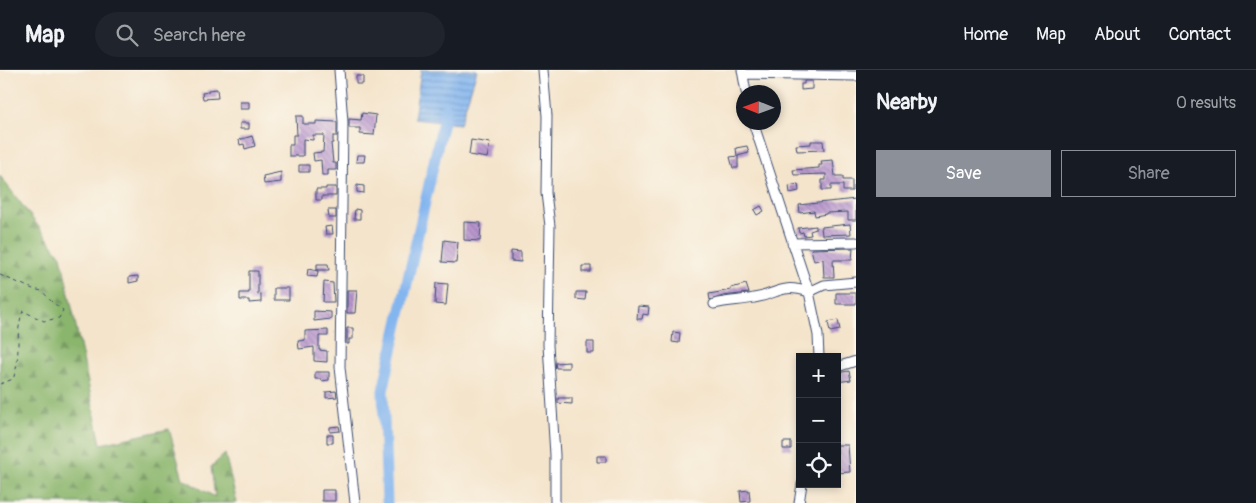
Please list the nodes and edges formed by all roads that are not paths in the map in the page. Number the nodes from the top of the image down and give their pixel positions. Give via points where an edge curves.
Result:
1 (339, 70) edge
2 (543, 70) edge
3 (743, 72) edge
4 (856, 76) edge
5 (745, 85) edge
6 (756, 130) edge
7 (792, 242) junction
8 (856, 242) edge
9 (856, 282) edge
10 (809, 292) junction
11 (714, 304) dead end
12 (819, 353) edge
13 (856, 361) edge
14 (841, 366) edge
15 (801, 488) edge
16 (355, 503) edge
17 (555, 503) edge
18 (799, 503) edge

1 - 16 street via 344,122 340,367
2 - 17 street via 546,193 550,226 548,345
3 - 4 street
3 - 5 street
6 - 7 street
7 - 8 street
7 - 10 street
9 - 10 street via 824,285
10 - 11 street via 784,289 754,298
10 - 12 street
13 - 14 street
15 - 18 street

